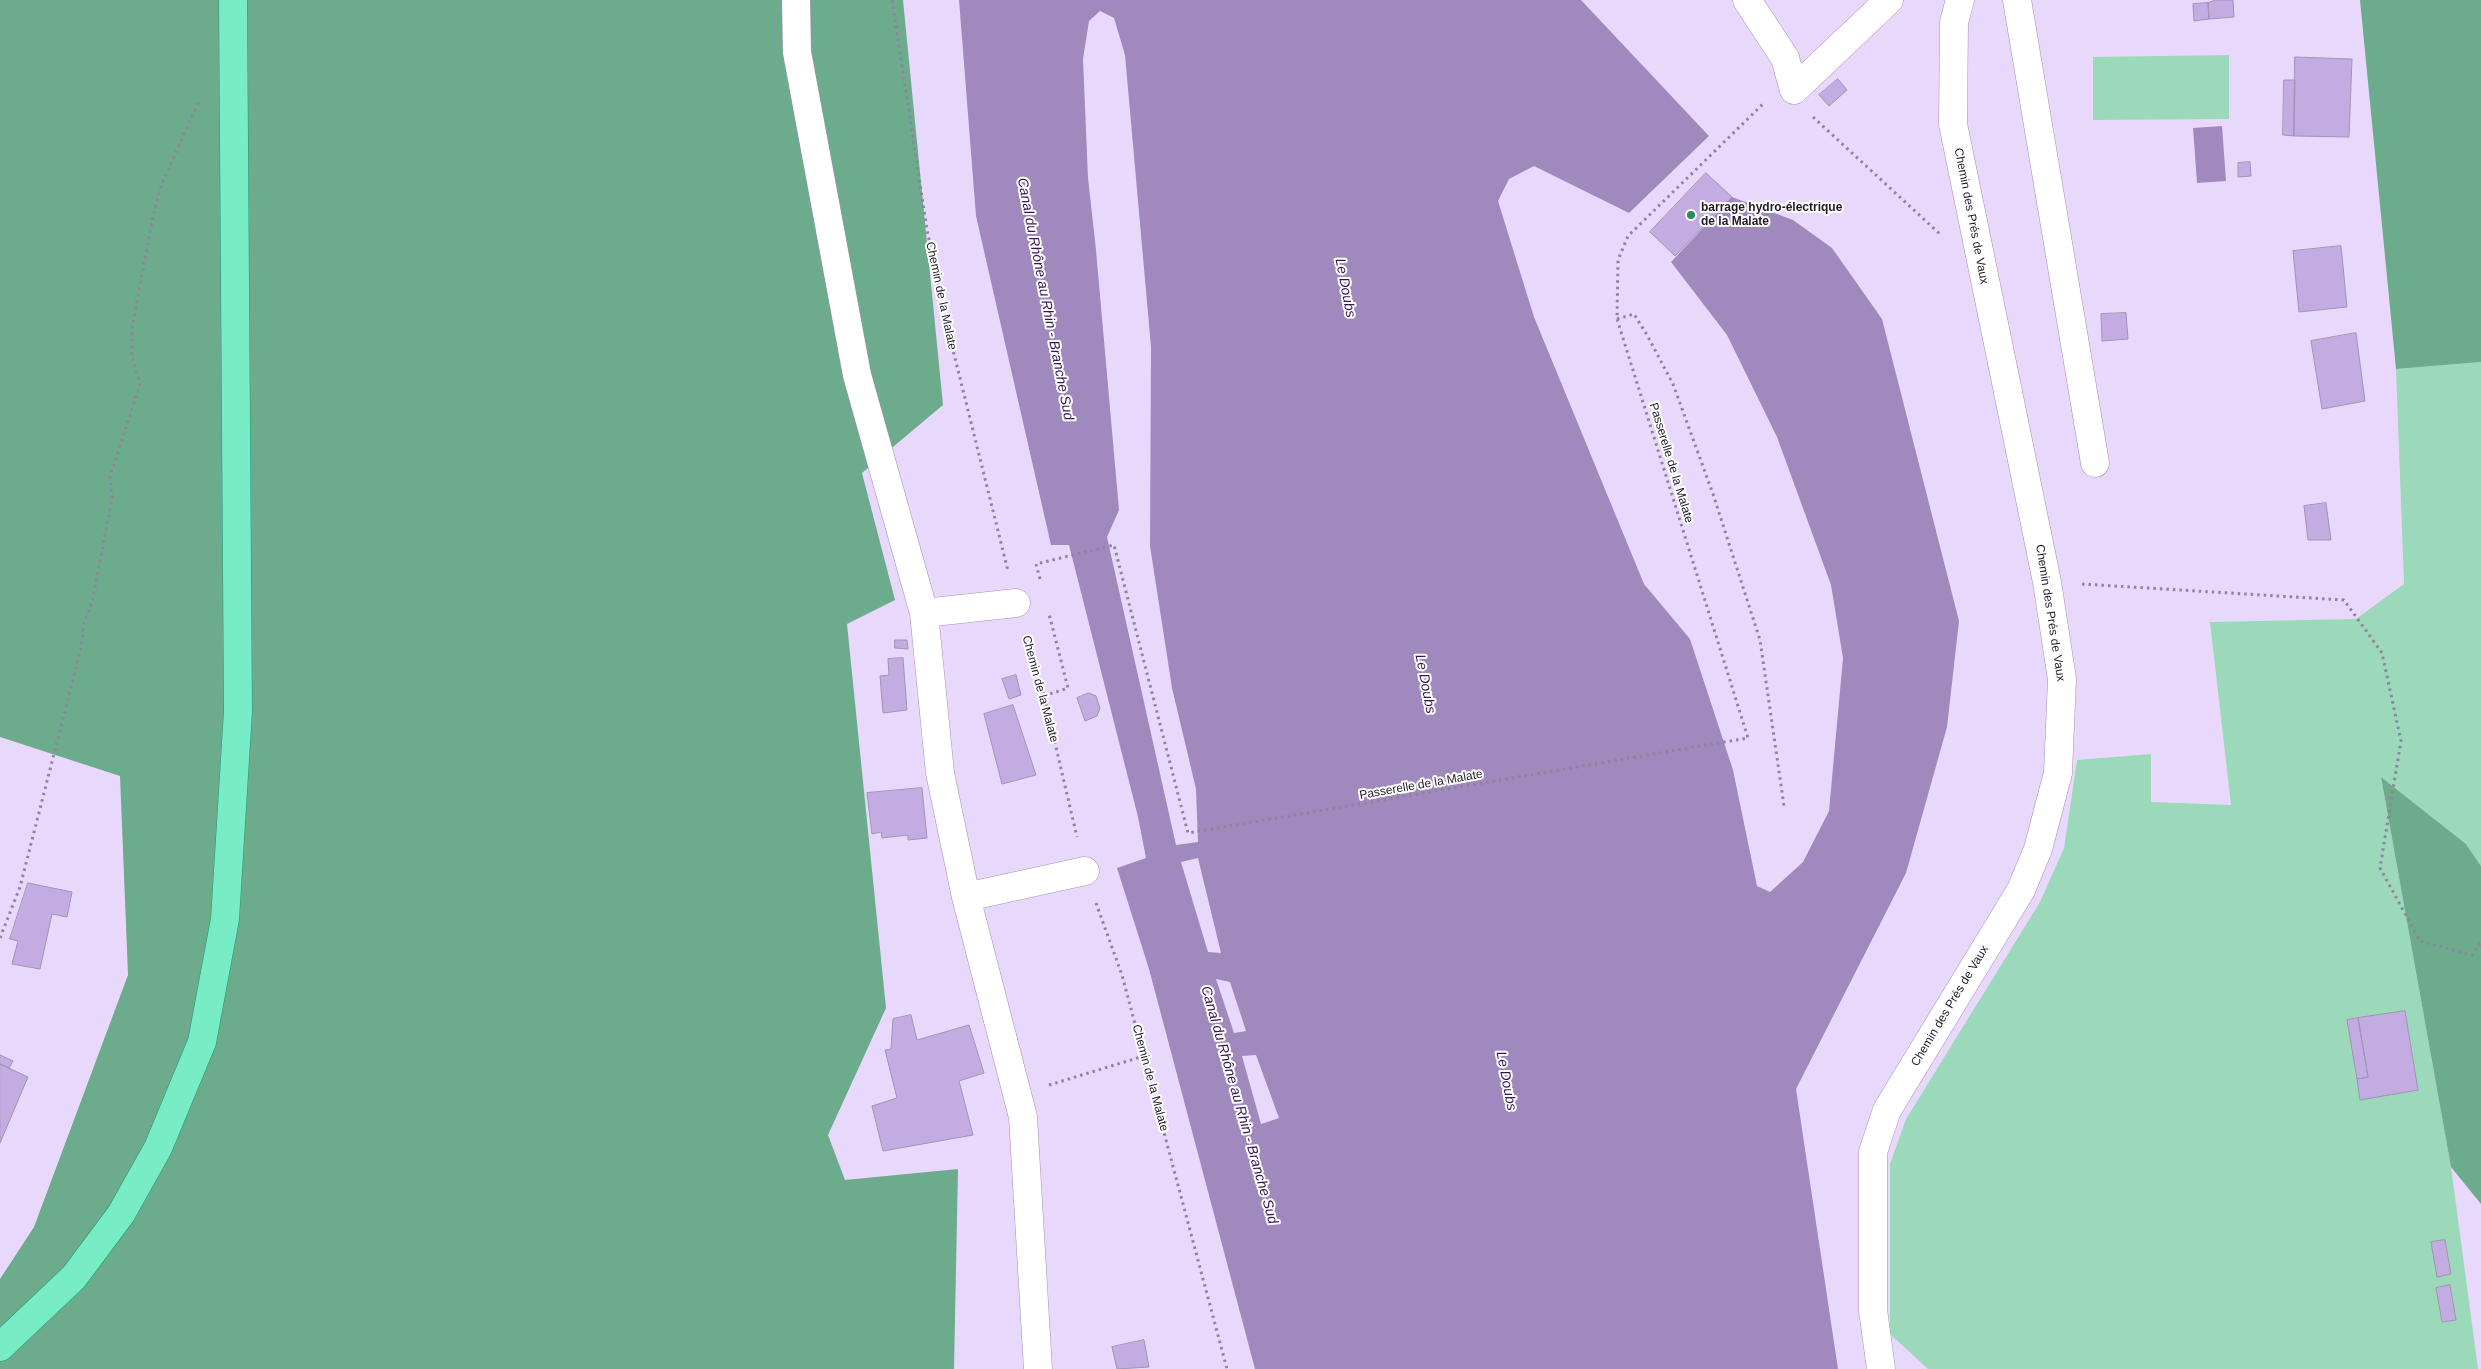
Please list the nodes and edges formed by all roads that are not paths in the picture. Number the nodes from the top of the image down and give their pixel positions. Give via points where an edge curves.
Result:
1 (233, 0) edge
2 (796, 0) edge
3 (1747, 0) edge
4 (1889, 0) edge
5 (1960, 0) edge
6 (2017, 0) edge
7 (2095, 463) dead end
8 (1016, 603) road end
9 (924, 613) junction
10 (1085, 871) road end
11 (966, 897) junction
12 (4, 1344) edge
13 (1038, 1369) edge
14 (1881, 1369) edge

1 - 12 main road via 238,711 224,919 202,1042 158,1148 121,1214 74,1277
2 - 9 street via 797,52 857,375
3 - 4 street via 1785,58 1794,90
5 - 14 street, Chemin des Prés de Vaux via 1954,22 1952,124 2047,582 2062,678 2058,773 2038,849 2021,890 1887,1110 1873,1152 1873,1310
6 - 7 street
8 - 9 street
9 - 11 street via 940,772
10 - 11 street
11 - 13 street via 1023,1117

